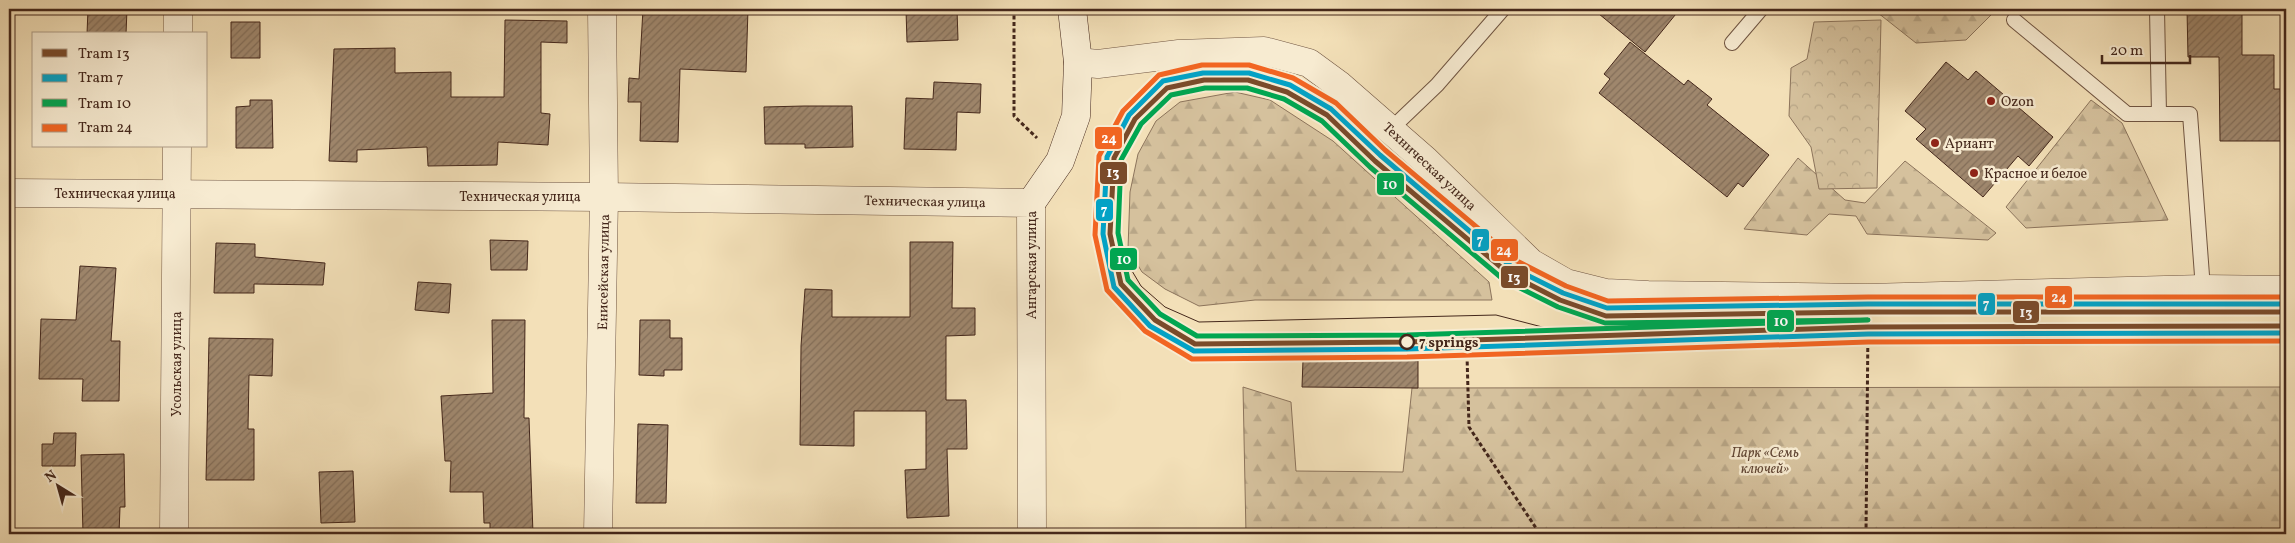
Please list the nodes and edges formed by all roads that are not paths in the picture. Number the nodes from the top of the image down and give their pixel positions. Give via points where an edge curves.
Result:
1 (178, 9) edge
2 (602, 9) edge
3 (1072, 9) edge
4 (1503, 9) edge
5 (1761, 9) edge
6 (2157, 9) edge
7 (2014, 20) dead end
8 (178, 32) edge
9 (1732, 43) dead end
10 (1078, 62) junction
11 (2159, 114) junction
12 (1390, 130) junction
13 (177, 148) edge
14 (9, 193) edge
15 (177, 194) junction
16 (604, 197) junction
17 (1031, 203) junction
18 (2203, 289) junction
19 (2286, 290) edge
20 (174, 534) edge
21 (598, 534) edge
22 (1032, 534) edge

1 - 8 street
2 - 16 street, Енисейская улица
3 - 10 street, Ангарская улица
4 - 12 lane via 1437,85
5 - 9 lane
6 - 11 lane
7 - 11 lane via 2128,114
10 - 12 street, Техническая улица via 1098,64 1179,54 1264,51 1309,63
10 - 17 street, Ангарская улица via 1076,116 1060,161
11 - 18 lane via 2190,114
12 - 18 street, Техническая улица via 1531,263 1566,283 1606,293 1868,298
13 - 15 street, Усольская улица
14 - 15 street, Техническая улица
15 - 16 street, Техническая улица
15 - 20 street, Усольская улица
16 - 17 street, Техническая улица
16 - 21 street, Енисейская улица
17 - 22 street, Ангарская улица
18 - 19 street, Техническая улица

